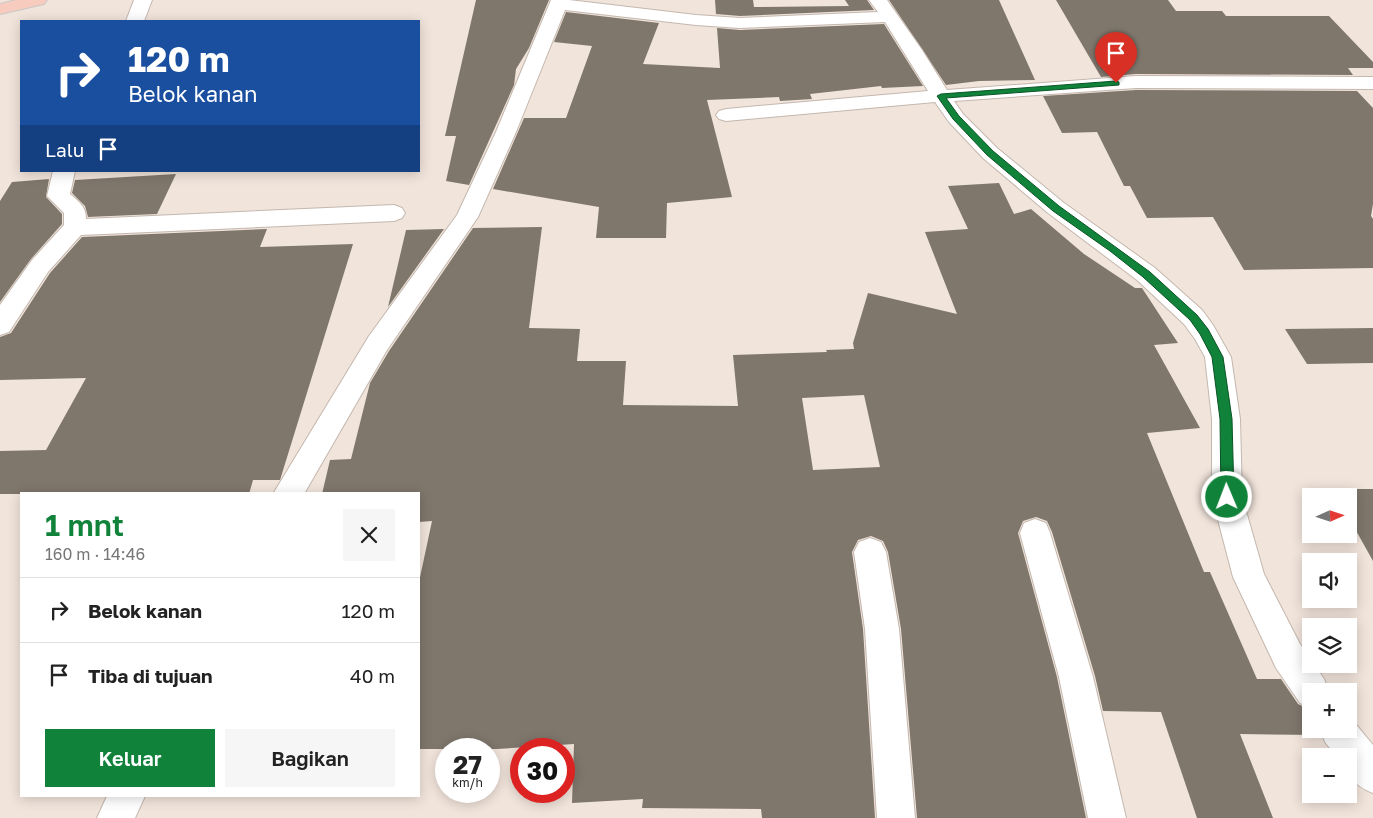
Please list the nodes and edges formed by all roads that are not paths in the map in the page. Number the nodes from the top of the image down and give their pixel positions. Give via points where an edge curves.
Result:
1 (38, 0) edge
2 (143, 0) edge
3 (559, 2) edge
4 (0, 9) edge
5 (884, 9) edge
6 (136, 20) edge
7 (1373, 83) edge
8 (941, 96) junction
9 (726, 115) dead end
10 (64, 172) edge
11 (394, 213) dead end
12 (75, 227) junction
13 (0, 325) edge
14 (289, 492) edge
15 (1035, 533) dead end
16 (870, 552) dead end
17 (1307, 683) edge
18 (1345, 738) edge
19 (1373, 775) edge
20 (126, 797) edge
21 (116, 818) edge
22 (896, 818) edge
23 (1107, 818) edge

1 - 4 highway
2 - 6 street
3 - 5 street via 740,23
3 - 14 street via 467,217 378,343
5 - 8 street via 914,50
7 - 8 street via 1136,82
8 - 9 street
8 - 17 street via 956,118 990,153 1056,208 1146,274 1193,317 1204,332 1218,357 1226,419 1227,497 1249,577 1288,656
10 - 12 street via 58,196 75,210
11 - 12 street
12 - 13 street via 40,266
15 - 23 street via 1076,677
16 - 22 street via 882,629
18 - 19 street
20 - 21 street

